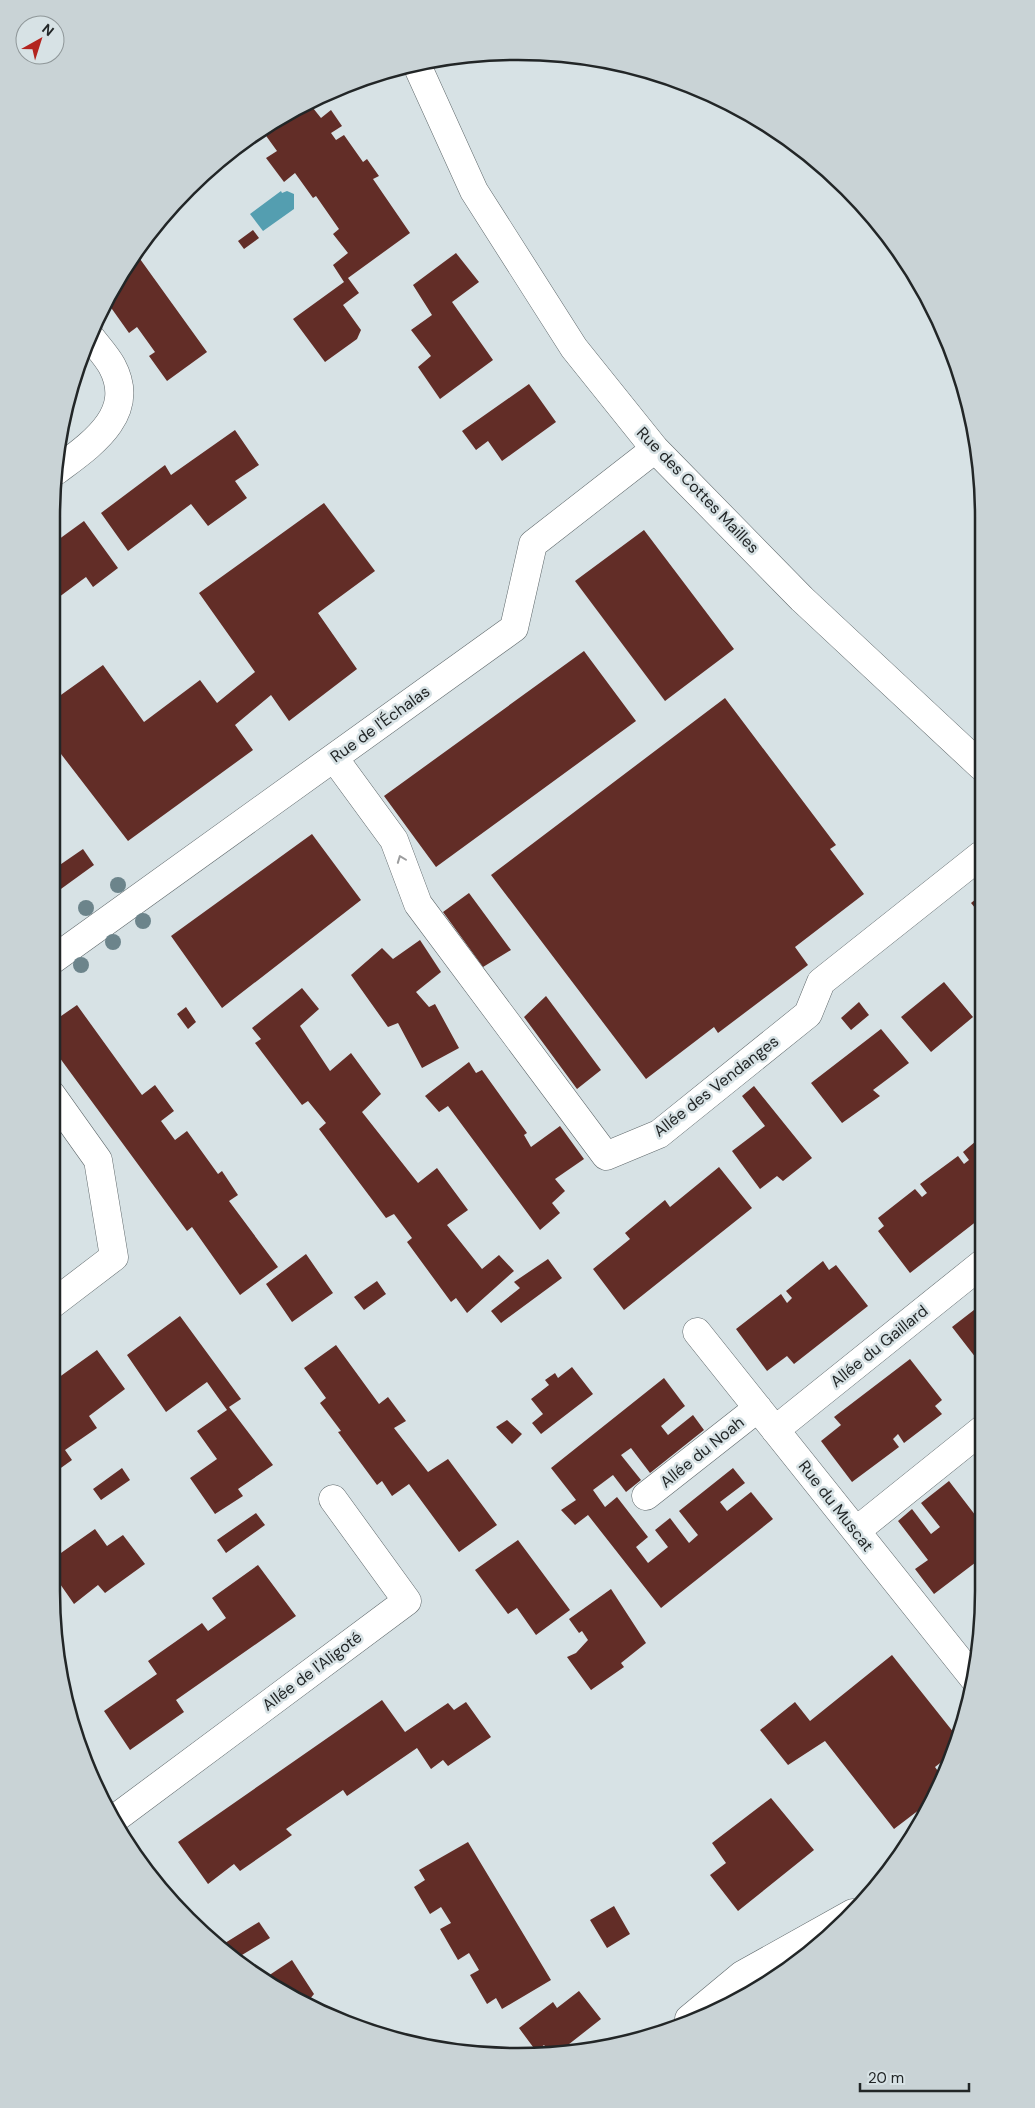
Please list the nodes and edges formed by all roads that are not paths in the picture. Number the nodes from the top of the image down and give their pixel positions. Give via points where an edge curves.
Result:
1 (419, 71) edge
2 (95, 343) edge
3 (654, 449) junction
4 (63, 465) edge
5 (334, 758) junction
6 (975, 760) edge
7 (975, 860) edge
8 (60, 956) edge
9 (60, 1107) edge
10 (975, 1269) edge
11 (60, 1298) edge
12 (697, 1332) dead end
13 (758, 1408) junction
14 (775, 1430) junction
15 (975, 1435) edge
16 (646, 1496) dead end
17 (333, 1499) dead end
18 (856, 1532) junction
19 (968, 1671) edge
20 (119, 1815) edge
21 (825, 1929) edge
22 (719, 2001) edge

1 - 3 street, Rue des Cottes Mailles via 474,191 574,348
2 - 4 street via 112,366 120,387 114,416 99,438
3 - 5 street, Rue de l'Échalas via 533,544 514,628
3 - 6 street, Rue des Cottes Mailles via 802,599
7 -> 5 street, Allée des Vendanges via 821,982 808,1014 659,1134 606,1156 418,904 394,840
5 - 8 street, Rue de l'Échalas
9 - 11 street via 98,1160 114,1257
10 - 14 street, Allée du Gaillard
12 - 13 street, Rue du Muscat
13 - 14 street, Rue du Muscat
13 - 16 street, Allée du Noah
14 - 18 street, Rue du Muscat
15 - 18 street
17 - 20 street, Allée de l'Aligoté via 407,1601
18 - 19 street, Rue du Muscat
21 - 22 street via 742,1975

